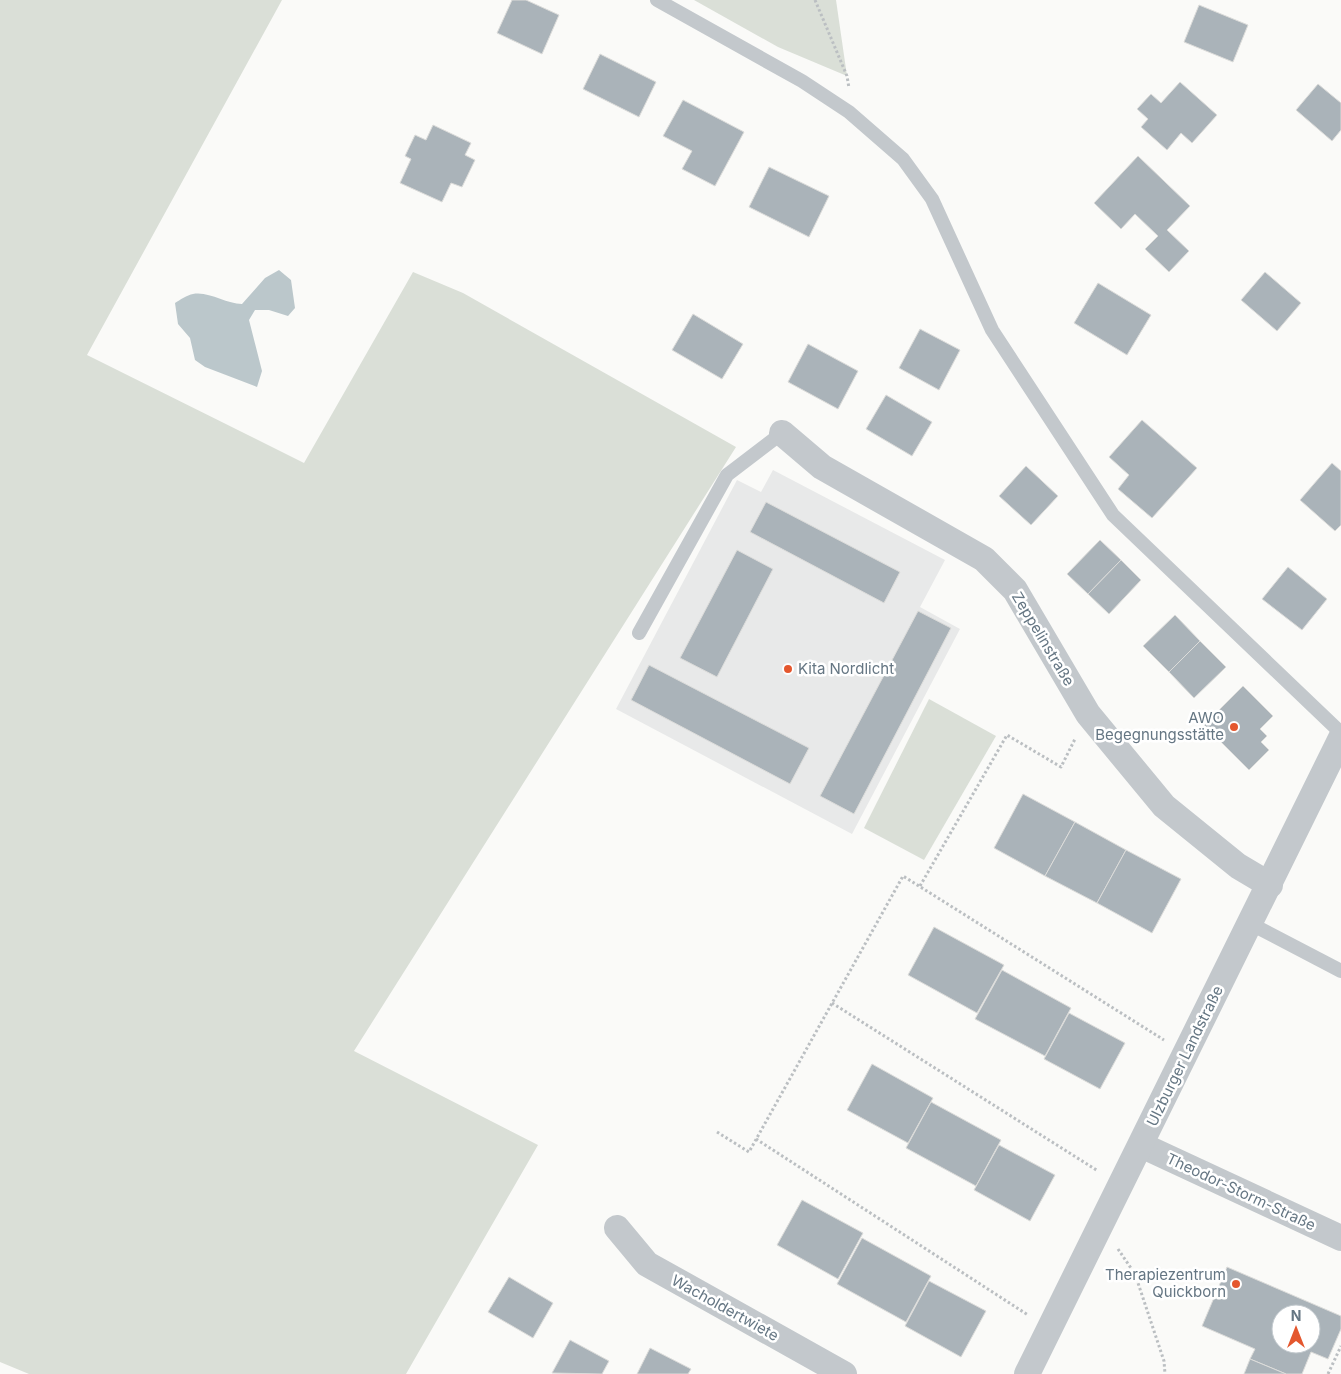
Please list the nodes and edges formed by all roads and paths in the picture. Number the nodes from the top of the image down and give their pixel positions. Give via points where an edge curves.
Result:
1 (658, 0) edge
2 (815, 0) edge
3 (849, 112) junction
4 (782, 433) joint
5 (639, 633) dead end
6 (1088, 714) junction
7 (1341, 733) edge
8 (1341, 738) edge
9 (1270, 885) junction
10 (920, 886) junction
11 (1251, 924) junction
12 (1341, 971) edge
13 (832, 1003) junction
14 (1186, 1054) junction
15 (718, 1132) dead end
16 (756, 1139) junction
17 (1141, 1145) junction
18 (1121, 1185) junction
19 (1102, 1223) junction
20 (617, 1228) dead end
21 (1341, 1238) edge
22 (1049, 1329) junction
23 (1341, 1346) edge
24 (844, 1374) edge
25 (1027, 1374) edge
26 (1165, 1374) edge
27 (1328, 1374) edge

1 - 3 lane via 802,81
2 - 3 path via 847,76
3 - 7 lane via 903,160 932,199 992,330 1113,515
4 - 5 lane via 726,475
4 - 6 street, Zeppelinstraße via 822,467 984,558 1015,590
6 - 9 street, Zeppelinstraße via 1164,806 1238,866
6 - 10 path via 1061,767 1007,735
8 - 9 street, Ulzburger Landstraße
9 - 11 street, Ulzburger Landstraße
10 - 13 path via 902,876
10 - 14 path
11 - 12 lane
11 - 14 street, Ulzburger Landstraße
13 - 16 path
13 - 18 path
14 - 17 street, Ulzburger Landstraße
15 - 16 path via 749,1152
16 - 22 path
17 - 18 street, Ulzburger Landstraße
17 - 21 street, Theodor-Storm-Straße
18 - 19 street, Ulzburger Landstraße
19 - 22 street, Ulzburger Landstraße
19 - 26 path via 1135,1274 1164,1361
20 - 24 street, Wacholdertwiete via 647,1264
22 - 25 street, Ulzburger Landstraße
23 - 27 path

